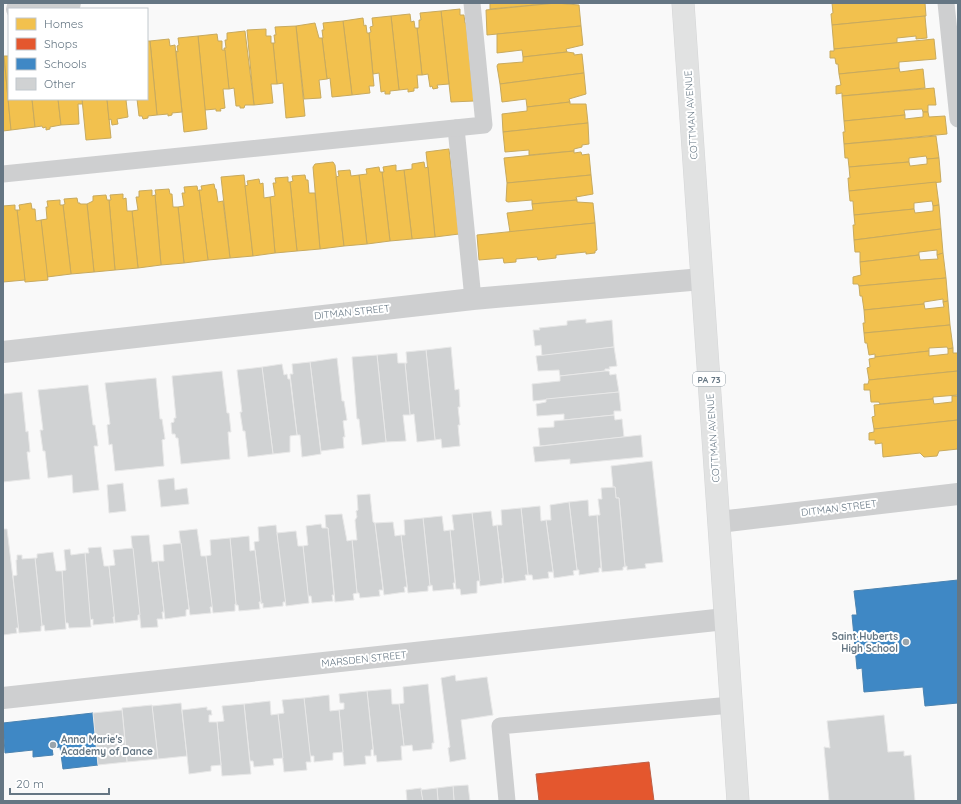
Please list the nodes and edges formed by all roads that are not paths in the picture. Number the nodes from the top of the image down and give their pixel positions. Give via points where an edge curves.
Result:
1 (70, 3) edge
2 (472, 3) edge
3 (683, 3) edge
4 (946, 3) edge
5 (26, 8) edge
6 (958, 119) edge
7 (456, 128) junction
8 (3, 174) edge
9 (702, 279) junction
10 (473, 299) junction
11 (3, 352) edge
12 (958, 494) edge
13 (719, 522) junction
14 (724, 620) junction
15 (3, 698) edge
16 (731, 705) junction
17 (507, 801) edge
18 (738, 801) edge

1 - 5 street
2 - 7 lane via 484,125
3 - 9 main road, COTTMAN AVENUE / PA 73
4 - 6 lane
7 - 8 lane
7 - 10 lane
9 - 10 street, DITMAN STREET
9 - 13 main road, COTTMAN AVENUE / PA 73
10 - 11 street, DITMAN STREET
12 - 13 street, DITMAN STREET
13 - 14 main road, COTTMAN AVENUE / PA 73
14 - 15 street, MARSDEN STREET
14 - 16 main road, COTTMAN AVENUE / PA 73
16 - 17 lane via 500,726
16 - 18 main road, COTTMAN AVENUE / PA 73

